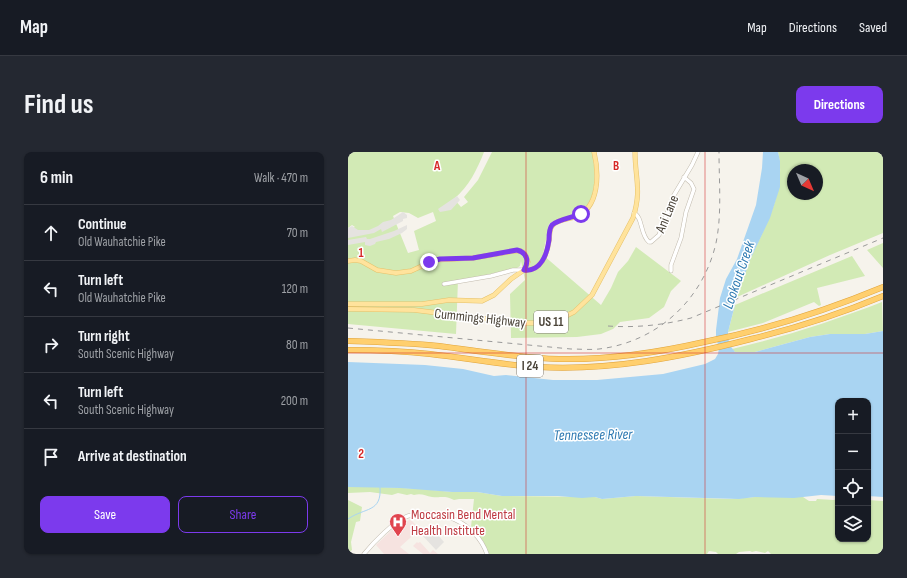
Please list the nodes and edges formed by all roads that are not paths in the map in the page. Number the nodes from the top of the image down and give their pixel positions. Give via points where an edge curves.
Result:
1 (594, 152) edge
2 (634, 152) edge
3 (698, 152) edge
4 (684, 177) junction
5 (634, 213) junction
6 (348, 261) edge
7 (524, 270) junction
8 (671, 271) dead end
9 (444, 284) dead end
10 (883, 287) edge
11 (883, 296) edge
12 (348, 304) edge
13 (348, 309) edge
14 (348, 341) edge
15 (348, 350) edge
16 (364, 554) edge
17 (487, 554) edge

1 - 7 main road via 597,164 596,187 588,208 581,214 553,224 544,258 535,268
2 - 5 main road, Cummings Highway / US 11 via 638,194
3 - 4 street, Ani Lane
4 - 5 street, Ani Lane via 674,195 659,235 651,242 645,238 639,216
4 - 8 street via 694,189
5 - 13 main road, Cummings Highway / US 11 via 592,295 578,309 562,319 532,323 406,310
6 - 7 main road via 361,261 382,271 399,273 411,271 435,260 473,258 517,250 524,253 527,259
7 - 9 street
7 - 12 main road via 494,295 482,301
10 - 14 highway, I 24 via 796,319 737,335 641,354 581,359 532,358 405,343
11 - 15 highway, I 24 via 826,318 739,342 668,358 622,365 518,365 397,351
16 - 17 street via 398,521 422,513 440,514 469,528

